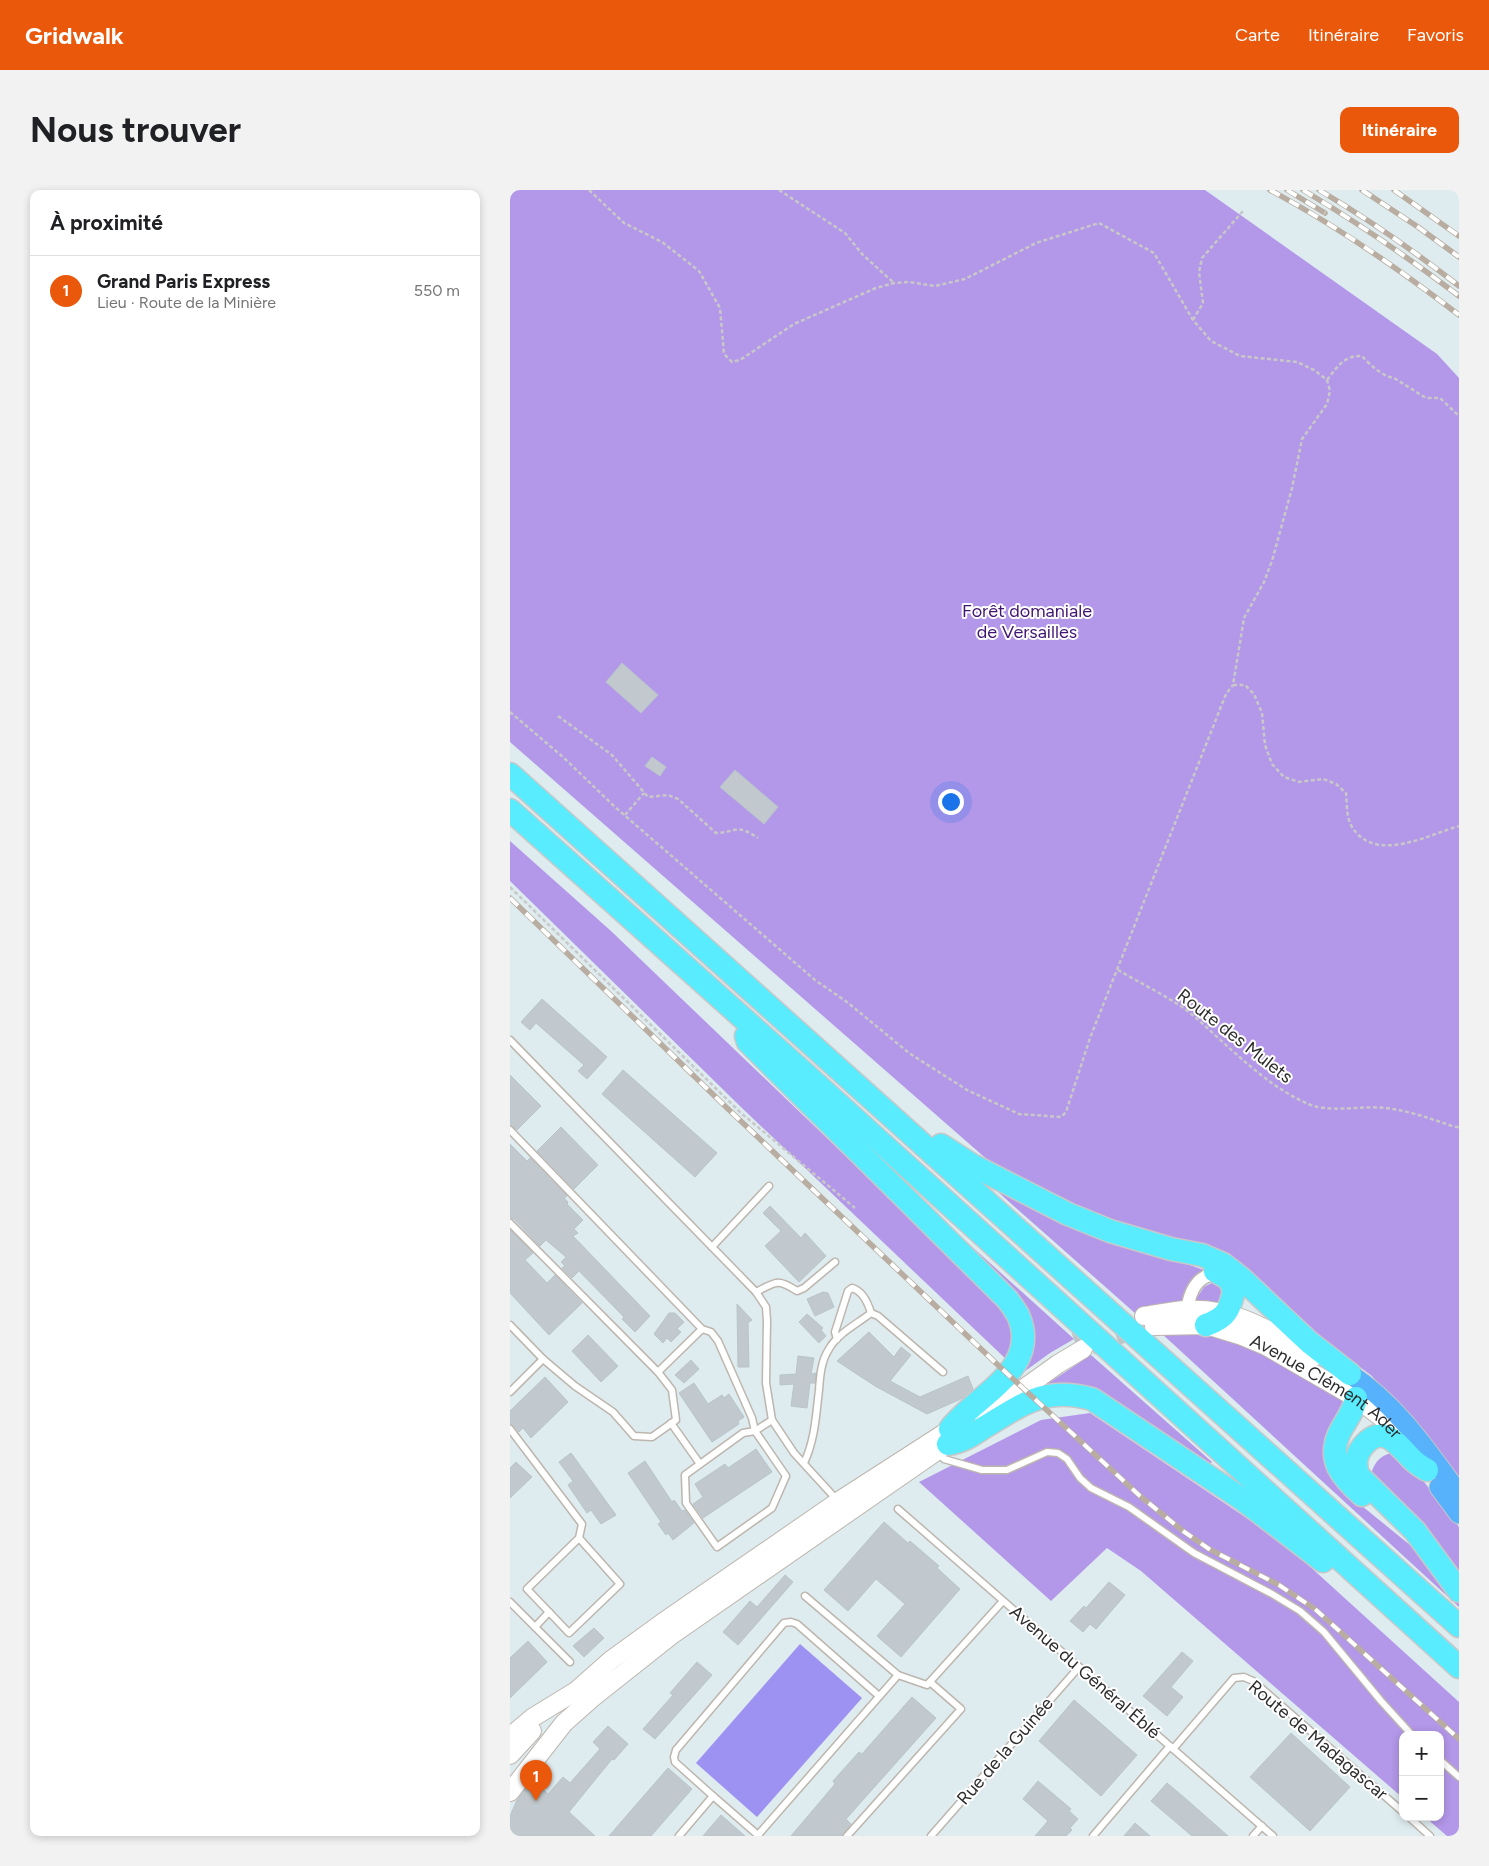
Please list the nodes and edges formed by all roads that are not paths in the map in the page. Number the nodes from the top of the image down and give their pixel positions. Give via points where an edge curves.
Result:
1 (510, 774) edge
2 (510, 810) edge
3 (740, 1016) junction
4 (510, 1040) edge
5 (510, 1130) edge
6 (911, 1133) junction
7 (768, 1186) dead end
8 (510, 1223) edge
9 (712, 1247) junction
10 (1171, 1249) junction
11 (835, 1262) dead end
12 (1220, 1273) junction
13 (756, 1292) junction
14 (1187, 1310) junction
15 (1226, 1313) junction
16 (870, 1314) junction
17 (510, 1325) edge
18 (1206, 1325) junction
19 (702, 1329) junction
20 (837, 1339) junction
21 (1079, 1346) tunnel mouth
22 (543, 1359) junction
23 (658, 1372) junction
24 (943, 1372) dead end
25 (1350, 1374) junction
26 (510, 1392) edge
27 (1356, 1398) junction
28 (772, 1420) junction
29 (671, 1423) junction
30 (510, 1429) edge
31 (755, 1432) junction
32 (945, 1441) junction
33 (804, 1462) junction
34 (700, 1464) junction
35 (1427, 1470) junction
36 (1459, 1494) edge
37 (839, 1501) junction
38 (898, 1509) dead end
39 (1459, 1514) edge
40 (579, 1538) junction
41 (1429, 1552) junction
42 (1360, 1576) junction
43 (1459, 1591) edge
44 (805, 1596) dead end
45 (1003, 1601) junction
46 (510, 1602) edge
47 (549, 1612) junction
48 (1459, 1626) edge
49 (535, 1627) junction
50 (570, 1662) dead end
51 (1079, 1667) junction
52 (1459, 1667) edge
53 (898, 1675) junction
54 (930, 1682) junction
55 (879, 1696) junction
56 (556, 1704) junction
57 (564, 1723) junction
58 (1408, 1731) edge
59 (510, 1737) edge
60 (1172, 1747) junction
61 (510, 1755) edge
62 (1444, 1764) edge
63 (1459, 1777) edge
64 (510, 1779) edge
65 (510, 1792) edge
66 (713, 1796) junction
67 (1399, 1809) edge
68 (1413, 1821) edge
69 (1262, 1826) junction
70 (758, 1835) edge
71 (679, 1836) edge
72 (847, 1836) edge
73 (931, 1836) edge
74 (1093, 1836) edge
75 (1253, 1836) edge
76 (1274, 1836) edge
77 (1430, 1836) edge

1 - 6 highway
2 - 3 highway
3 - 32 highway via 748,1042 1007,1299 1018,1315 1023,1333 1017,1360 997,1386 959,1418
3 - 42 highway
4 - 9 lane
5 - 19 lane
6 - 10 highway via 936,1142 972,1166 1068,1214 1110,1231
6 - 48 highway
7 - 9 lane
8 - 23 lane
9 - 13 lane
10 - 12 highway
10 - 25 highway via 1202,1254 1223,1264 1309,1342
11 - 13 lane via 804,1288 797,1290 784,1282 777,1282
12 - 14 street via 1208,1274 1196,1283
12 - 15 highway via 1229,1279 1234,1290
13 - 28 lane via 766,1307 766,1383
14 - 15 main road, Avenue Clément Ader
14 - 18 main road, Avenue Clément Ader via 1149,1321
15 - 18 highway
15 - 25 main road, Avenue Clément Ader via 1250,1320
16 - 20 lane
16 - 20 lane via 860,1292 852,1288 848,1291 835,1332
16 - 24 lane via 878,1316
17 - 22 lane
18 - 27 main road, Avenue Clément Ader via 1266,1346
19 - 23 lane
19 - 31 lane via 711,1332 718,1341
20 - 33 lane via 822,1365 810,1450
21 - 32 main road via 1051,1356
22 - 26 lane
22 - 29 lane via 613,1412 634,1436 652,1437
23 - 29 lane via 672,1390 676,1420
25 - 27 main road
25 - 36 main road, Avenue Clément Ader via 1376,1392 1409,1427
27 - 35 main road, Avenue Clément Ader via 1382,1417
27 - 41 highway via 1334,1450 1337,1466 1345,1480
28 - 31 lane
28 - 33 lane
29 - 34 lane
30 - 40 lane via 582,1524
31 - 34 lane via 743,1434
31 - 34 lane via 786,1476 772,1508 717,1547 686,1503 684,1475
32 - 37 main road
32 - 42 highway via 960,1442 1039,1398 1066,1394 1092,1399 1242,1499 1330,1567
32 - 57 main road via 673,1634
32 - 58 lane via 944,1459 982,1470 1007,1470 1047,1452 1058,1453 1091,1488 1129,1507 1194,1553 1300,1611 1324,1632
33 - 37 lane
35 - 39 main road, Avenue Clément Ader
35 - 41 highway via 1395,1440 1386,1436 1365,1444 1355,1464 1362,1480 1415,1531
37 - 56 main road via 662,1623
38 - 45 lane, Avenue du Général Éblé
40 - 47 lane via 527,1589
40 - 47 lane via 620,1584 569,1634
41 - 43 highway
42 - 52 highway
44 - 53 lane
45 - 51 lane, Avenue du Général Éblé
45 - 54 lane
46 - 49 lane
47 - 49 lane
49 - 50 lane
51 - 60 lane, Avenue du Général Éblé
51 - 73 lane, Rue de la Guinée
53 - 54 lane via 927,1685
53 - 55 lane
54 - 72 lane via 961,1709
55 - 66 lane via 797,1624 784,1623 676,1750 675,1762
55 - 70 lane
56 - 59 main road via 532,1718
56 - 61 main road
57 - 64 main road
57 - 65 main road
60 - 67 lane, Route de Madagascar via 1234,1678 1244,1677 1253,1681
60 - 69 lane, Avenue du Général Éblé
60 - 74 lane, Route de Madagascar
62 - 63 lane
66 - 70 lane
66 - 71 lane
68 - 77 lane
69 - 75 lane
69 - 76 lane, Avenue du Général Éblé

